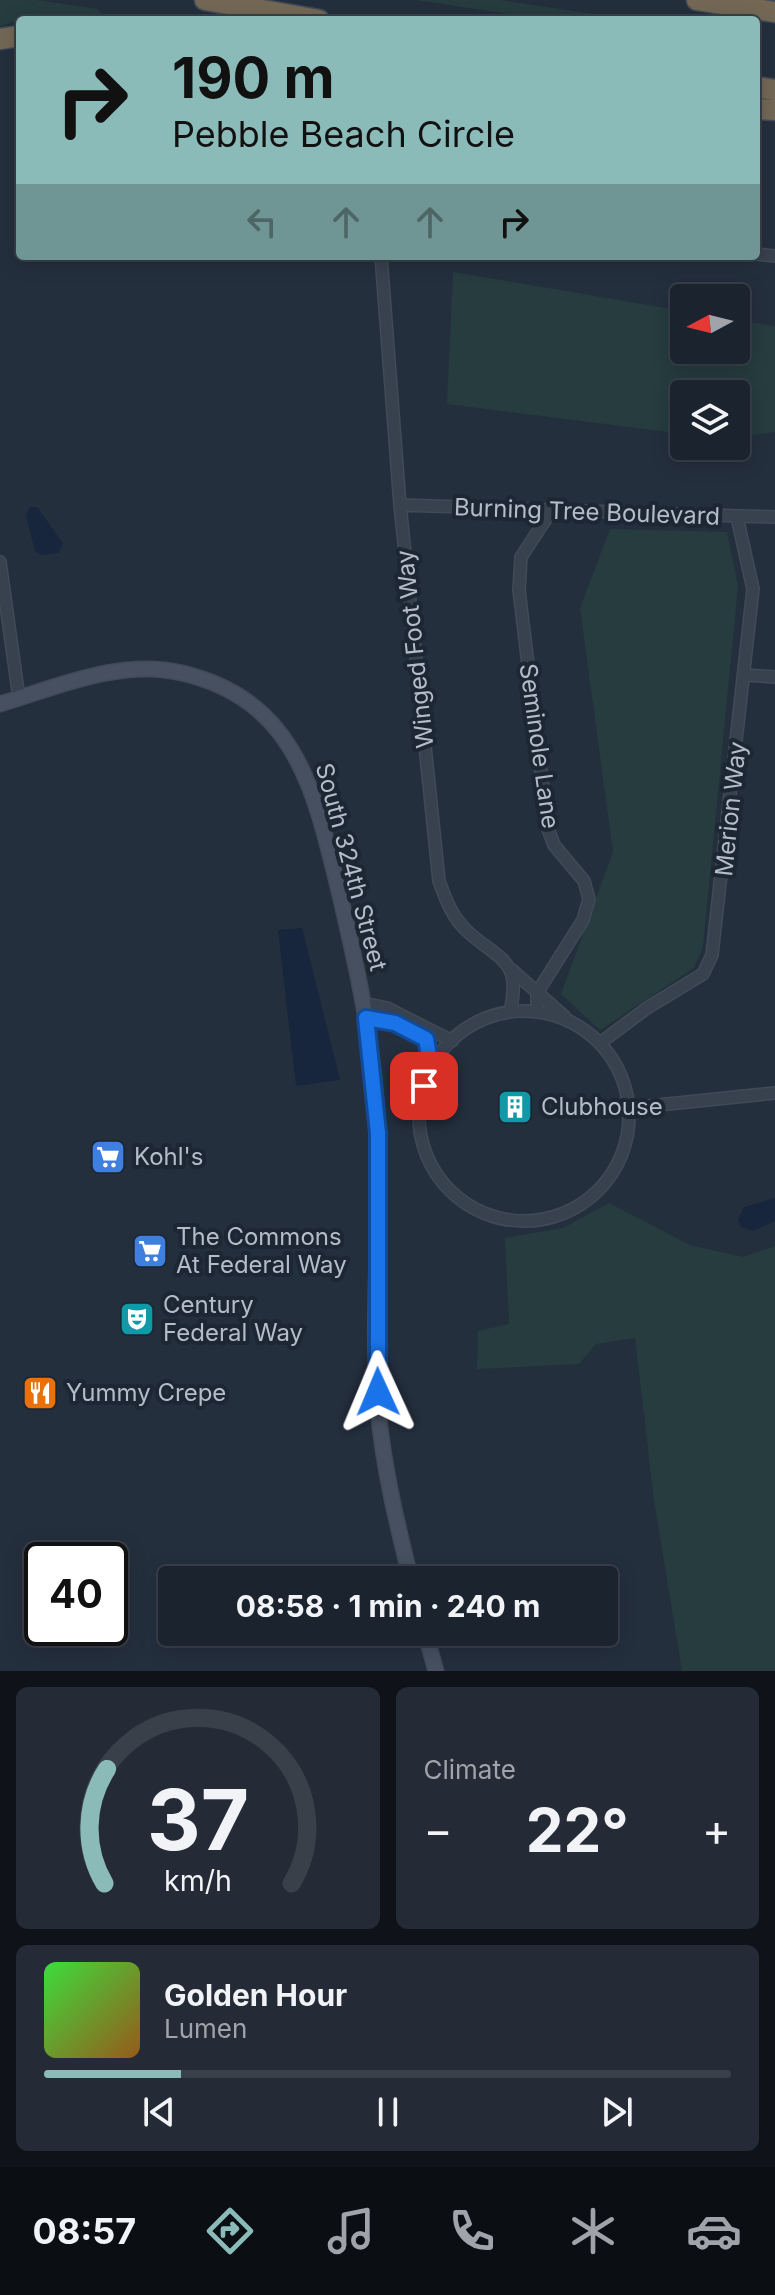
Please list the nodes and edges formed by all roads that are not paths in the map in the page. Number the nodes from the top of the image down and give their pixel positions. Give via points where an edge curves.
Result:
1 (205, 0) edge
2 (697, 0) edge
3 (775, 12) edge
4 (296, 16) edge
5 (381, 260) edge
6 (400, 505) junction
7 (552, 510) junction
8 (737, 517) junction
9 (775, 517) edge
10 (0, 562) edge
11 (745, 675) junction
12 (775, 677) edge
13 (19, 698) junction
14 (0, 704) edge
15 (512, 970) junction
16 (537, 993) junction
17 (364, 1011) junction
18 (510, 1012) junction
19 (537, 1012) junction
20 (571, 1023) junction
21 (452, 1041) junction
22 (600, 1043) junction
23 (431, 1067) junction
24 (775, 1093) edge
25 (629, 1108) junction
26 (408, 1566) edge
27 (429, 1646) edge
28 (436, 1671) edge

1 - 4 highway
2 - 3 highway
5 - 6 street, Winged Foot Way
6 - 7 street, Burning Tree Boulevard
6 - 15 street, Winged Foot Way via 439,881 455,918
7 - 8 street, Burning Tree Boulevard
7 - 16 street, Seminole Lane via 521,557 519,590 548,829 554,845 584,881 589,899 583,920
8 - 9 street, Burning Tree Boulevard
8 - 11 street, Merion Way via 753,589
10 - 13 street
11 - 12 street
11 - 22 street, Merion Way via 709,967
13 - 14 street, South 324th Street
13 - 17 street, South 324th Street via 91,676 134,670 181,672 243,700 284,736 310,781
15 - 16 street, Winged Foot Way
15 - 18 street via 516,988
16 - 19 street
16 - 20 street, Winged Foot Way
17 - 21 street via 387,1008
17 - 23 street via 426,1039
17 - 26 street, South 324th Street via 378,1133 378,1409
18 - 19 street
18 - 21 street via 476,1023
19 - 20 street
20 - 22 street
21 - 23 street
22 - 25 street via 621,1077
23 - 25 street via 420,1105 423,1145 446,1186 476,1210 519,1221 561,1215 605,1182 625,1144
24 - 25 street
27 - 28 street

